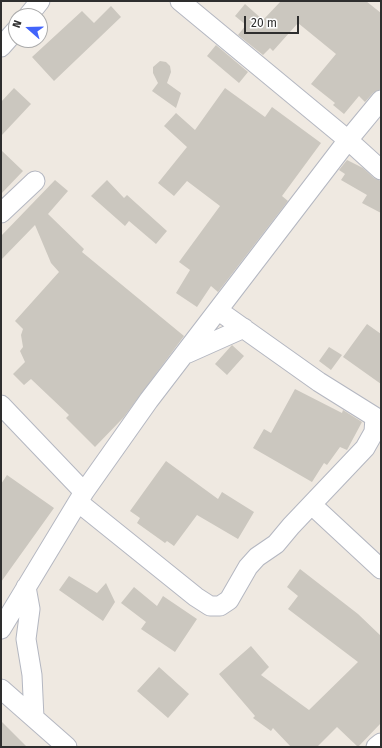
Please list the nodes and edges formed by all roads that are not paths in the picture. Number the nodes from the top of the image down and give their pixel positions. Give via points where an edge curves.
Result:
1 (180, 1) edge
2 (8, 39) edge
3 (1, 47) edge
4 (381, 100) edge
5 (348, 140) junction
6 (381, 170) edge
7 (34, 180) dead end
8 (1, 213) edge
9 (219, 311) junction
10 (244, 328) junction
11 (185, 355) junction
12 (1, 405) edge
13 (81, 497) junction
14 (312, 505) junction
15 (381, 568) edge
16 (26, 587) junction
17 (10, 613) junction
18 (1, 629) edge
19 (26, 639) junction
20 (1, 689) edge
21 (34, 718) junction
22 (381, 743) edge
23 (67, 747) edge
24 (376, 747) edge

1 - 5 street
2 - 3 street
4 - 5 street
5 - 6 street
5 - 9 street
7 - 8 street
9 - 10 street
9 - 11 street
10 - 11 street
10 - 14 street via 319,382 375,417 374,432 365,448
11 - 13 street via 149,400
12 - 13 street
13 - 14 street via 196,598 210,606 220,606 229,600 252,562 276,544
13 - 16 street
14 - 15 street
16 - 17 street
16 - 19 street via 30,609
17 - 18 street
17 - 19 street
19 - 21 street via 32,675
20 - 21 street
21 - 23 street
22 - 24 street

